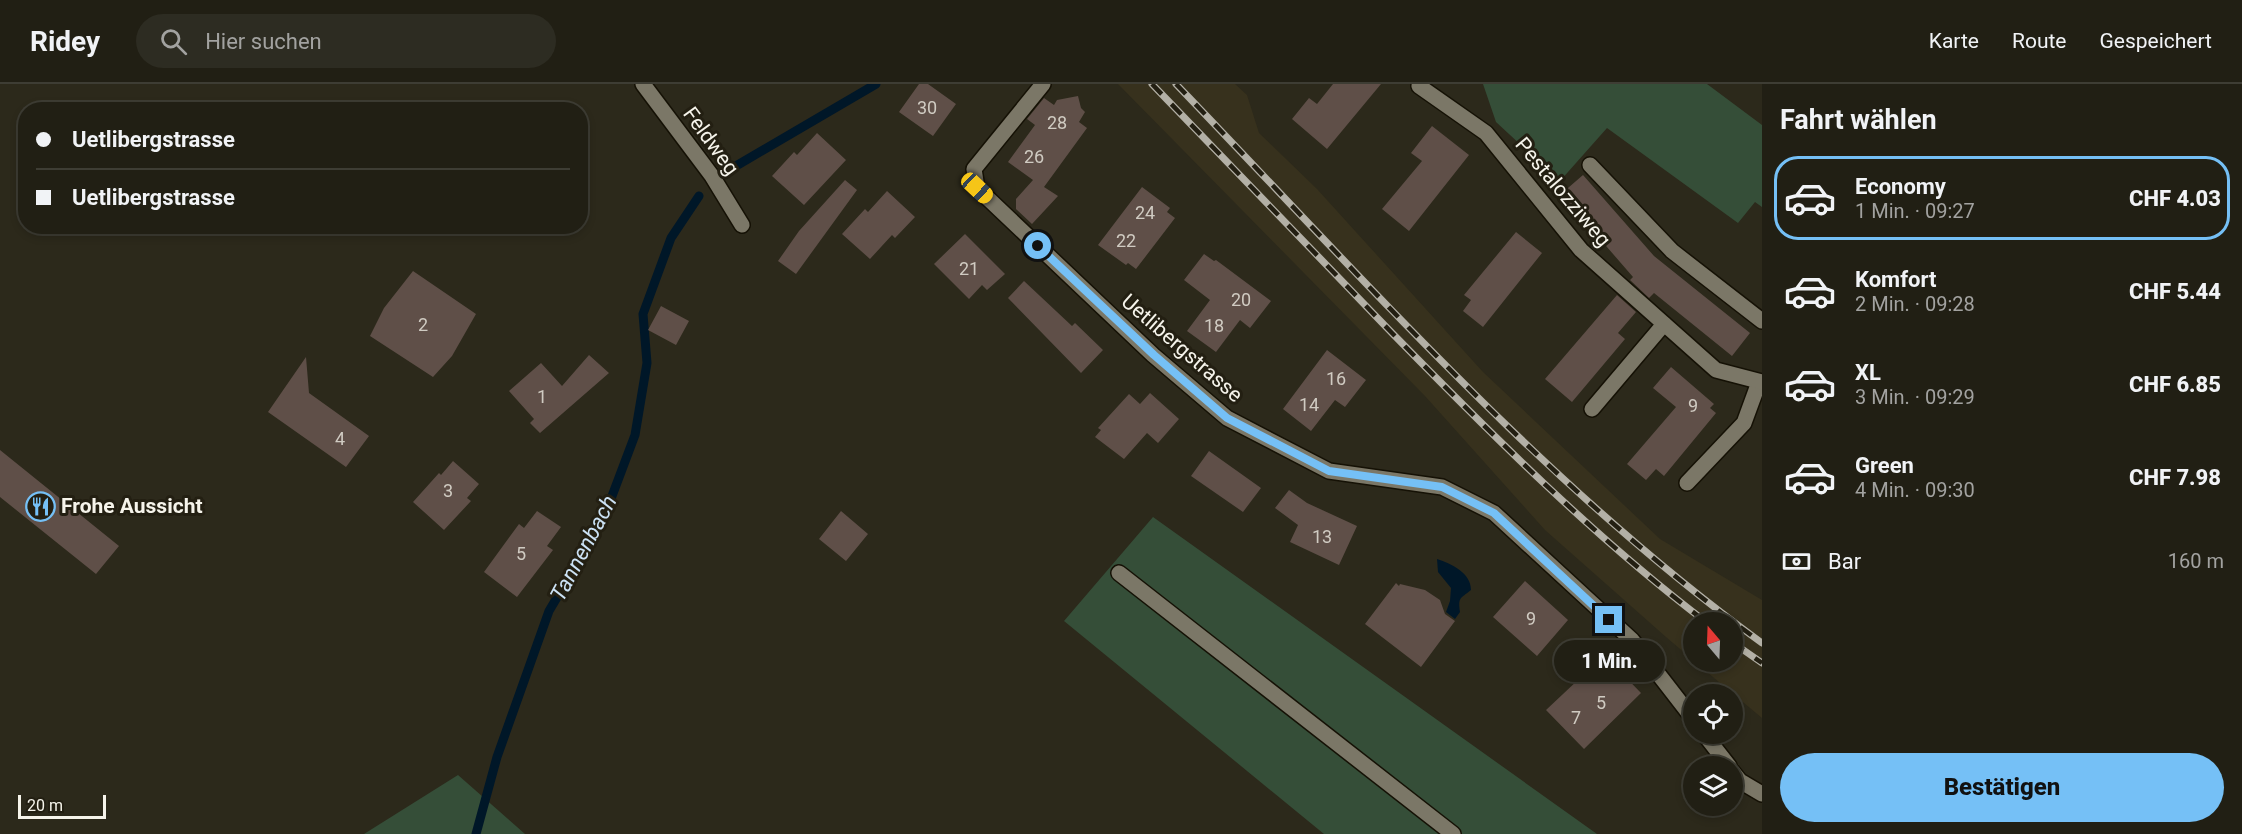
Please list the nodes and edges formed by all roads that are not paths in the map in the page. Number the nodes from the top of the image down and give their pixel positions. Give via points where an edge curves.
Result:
1 (643, 84) edge
2 (1042, 84) edge
3 (1419, 86) dead end
4 (1590, 165) dead end
5 (742, 225) dead end
6 (1762, 321) edge
7 (1664, 324) junction
8 (1761, 382) edge
9 (1592, 409) dead end
10 (1687, 483) dead end
11 (1119, 573) dead end
12 (1683, 706) edge
13 (1712, 744) edge
14 (1721, 756) edge
15 (1743, 783) edge
16 (1762, 794) edge
17 (1453, 834) edge

1 - 5 street, Feldweg via 712,176
2 - 12 street, Uetlibergstrasse via 974,169 977,188 1154,355 1227,418 1329,471 1442,487 1494,513 1632,640
3 - 7 street, Pestalozziweg via 1486,133 1581,250
4 - 6 street via 1672,251
7 - 8 street, Pestalozziweg via 1716,370
7 - 9 street
8 - 10 street via 1744,423
11 - 17 street
13 - 14 street
15 - 16 street

